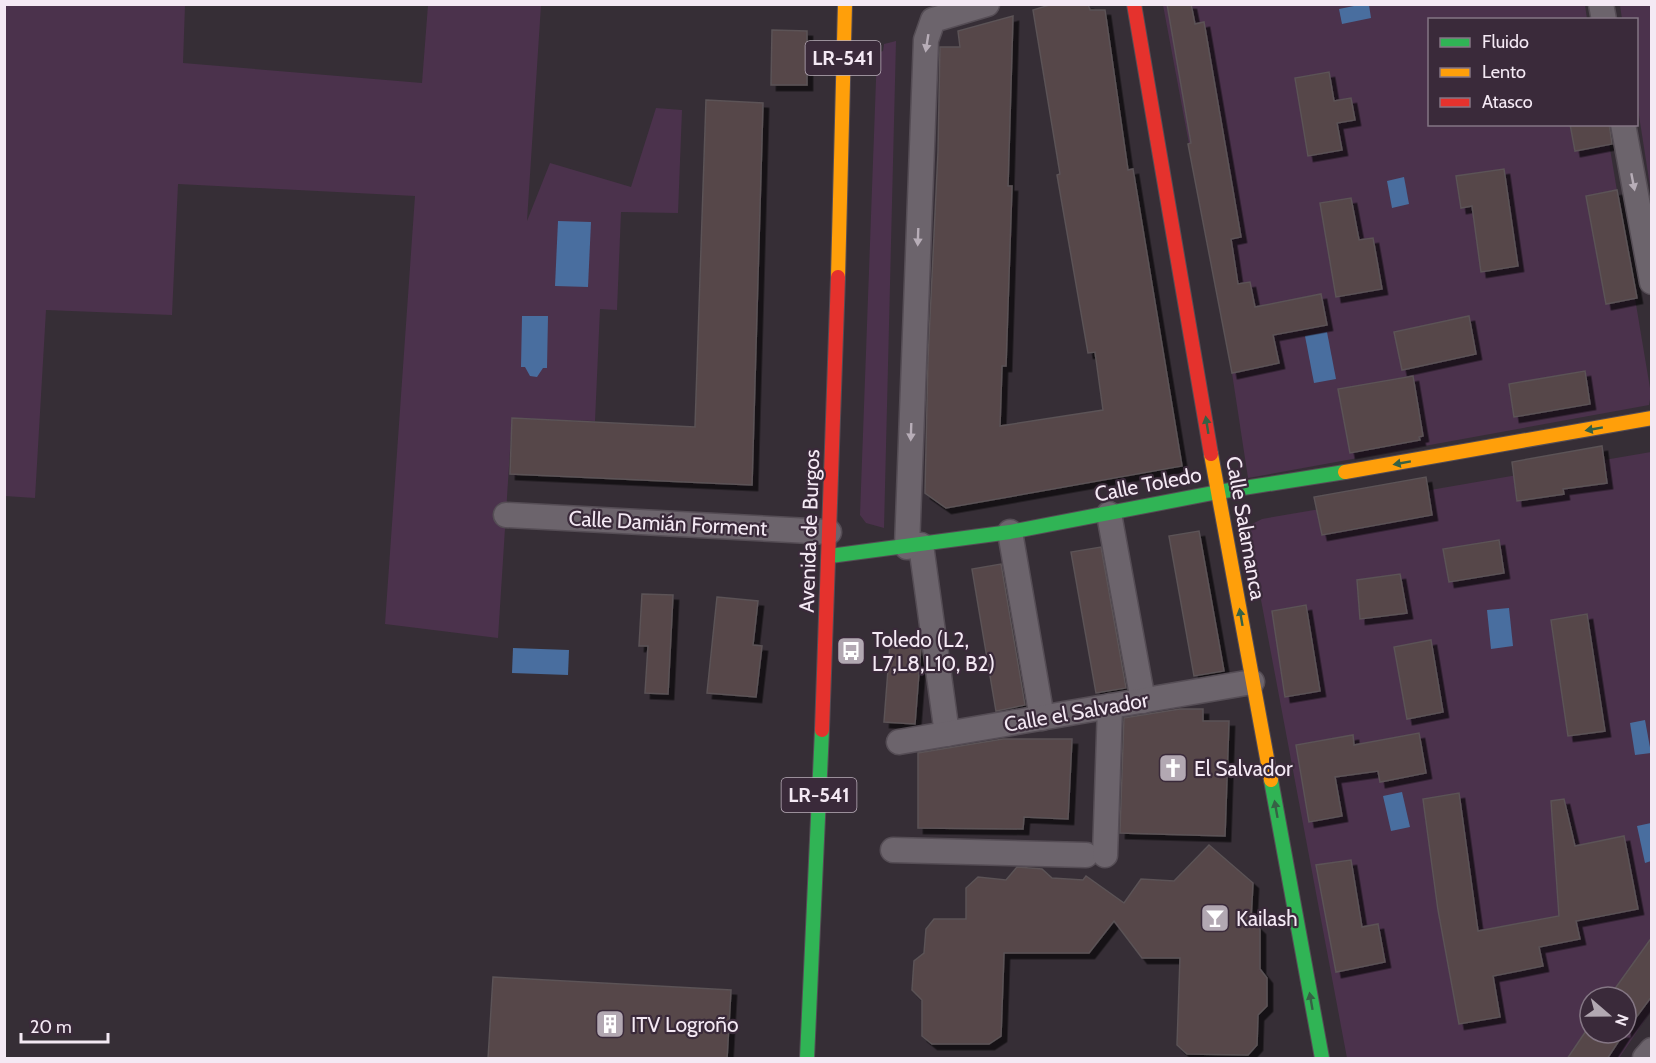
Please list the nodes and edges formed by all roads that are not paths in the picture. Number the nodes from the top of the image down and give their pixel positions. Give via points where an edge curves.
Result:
1 (845, 4) edge
2 (987, 4) edge
3 (1134, 4) edge
4 (1623, 126) edge
5 (1652, 282) edge
6 (1652, 418) edge
7 (1218, 492) junction
8 (1109, 514) junction
9 (506, 515) dead end
10 (829, 532) junction
11 (1010, 532) junction
12 (914, 546) junction
13 (830, 556) junction
14 (1252, 682) junction
15 (1143, 701) junction
16 (1110, 706) junction
17 (1042, 718) junction
18 (947, 734) junction
19 (899, 742) dead end
20 (893, 850) dead end
21 (1652, 1050) edge
22 (807, 1059) edge
23 (1322, 1059) edge
24 (1646, 1059) edge

1 - 10 street, Avenida de Burgos / LR-541
2 -> 12 street via 933,20 926,40
7 -> 3 street, Calle Salamanca
4 -> 5 street
6 -> 7 street, Calle Toledo
7 - 8 street, Calle Toledo
14 -> 7 street, Calle Salamanca
8 - 11 street, Calle Toledo
8 - 15 street
9 - 10 street, Calle Damián Forment
10 - 13 street, Avenida de Burgos / LR-541
11 - 12 street, Calle Toledo
11 - 17 street
12 - 13 street, Calle Toledo
12 - 18 street
13 - 22 street, Avenida de Burgos / LR-541
14 - 15 street, Calle el Salvador
23 -> 14 street, Calle Salamanca
15 - 16 street, Calle el Salvador
16 - 17 street, Calle el Salvador
16 - 20 street via 1095,855
17 - 18 street, Calle el Salvador
18 - 19 street, Calle el Salvador
21 - 24 street

